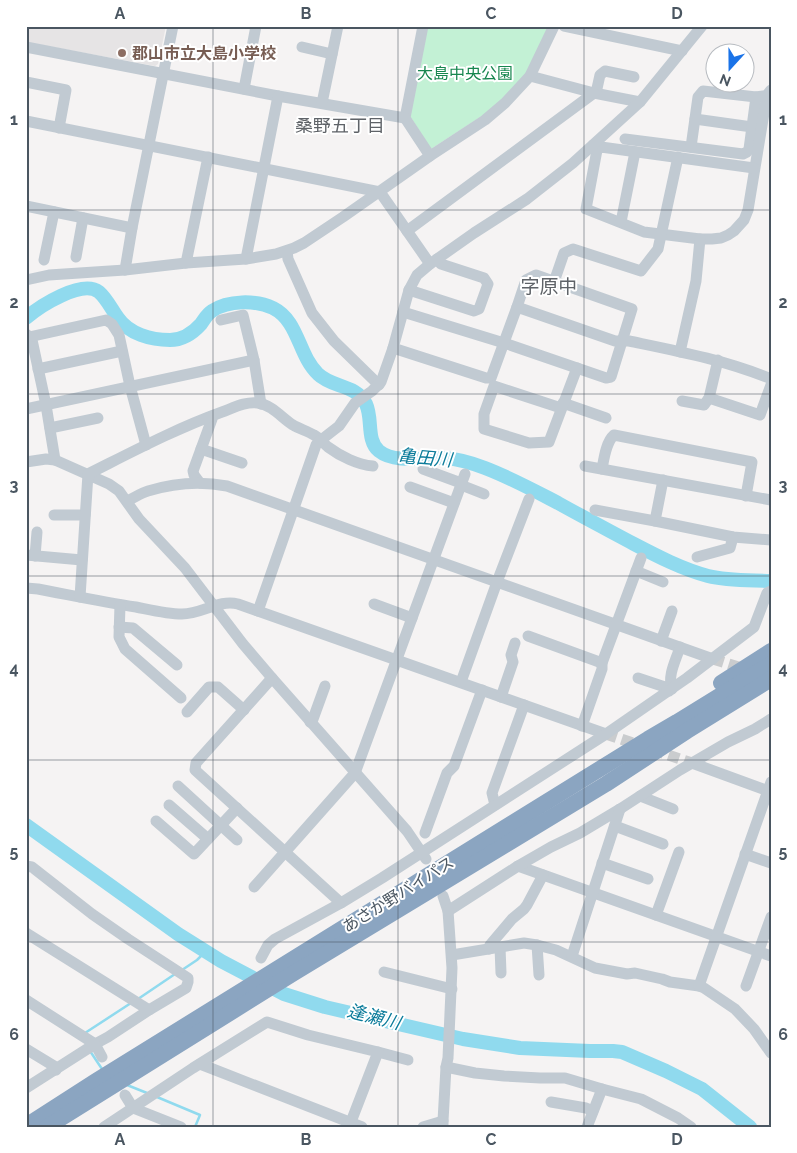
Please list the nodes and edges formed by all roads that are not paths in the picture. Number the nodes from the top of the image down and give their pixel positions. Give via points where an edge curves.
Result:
1 (173, 26) edge
2 (256, 26) edge
3 (338, 26) edge
4 (424, 26) edge
5 (554, 26) edge
6 (564, 26) edge
7 (702, 26) edge
8 (616, 32) edge
9 (26, 47) edge
10 (302, 47) dead end
11 (682, 52) junction
12 (332, 54) junction
13 (164, 73) junction
14 (530, 76) junction
15 (634, 77) dead end
16 (26, 82) edge
17 (244, 89) junction
18 (595, 93) junction
19 (765, 94) edge
20 (278, 96) junction
21 (640, 102) junction
22 (322, 103) junction
23 (405, 118) junction
24 (695, 119) junction
25 (26, 121) edge
26 (752, 127) junction
27 (59, 128) junction
28 (625, 139) dead end
29 (149, 146) junction
30 (595, 147) junction
31 (692, 147) junction
32 (635, 152) junction
33 (430, 156) junction
34 (208, 157) junction
35 (678, 157) junction
36 (264, 168) junction
37 (754, 168) junction
38 (380, 192) junction
39 (26, 206) edge
40 (54, 212) junction
41 (83, 218) junction
42 (621, 222) junction
43 (132, 228) junction
44 (407, 231) junction
45 (661, 235) junction
46 (700, 239) junction
47 (286, 252) junction
48 (76, 256) dead end
49 (246, 259) junction
50 (44, 260) dead end
51 (434, 262) junction
52 (186, 263) junction
53 (125, 270) junction
54 (26, 280) edge
55 (554, 282) junction
56 (409, 290) junction
57 (517, 307) junction
58 (403, 312) junction
59 (222, 320) dead end
60 (28, 335) edge
61 (623, 341) junction
62 (504, 342) junction
63 (393, 348) junction
64 (122, 351) junction
65 (680, 352) junction
66 (254, 360) junction
67 (718, 360) junction
68 (577, 368) junction
69 (38, 369) junction
70 (771, 379) edge
71 (492, 382) junction
72 (379, 385) junction
73 (771, 385) edge
74 (130, 386) junction
75 (710, 398) junction
76 (682, 401) dead end
77 (46, 404) junction
78 (261, 404) junction
79 (562, 406) junction
80 (26, 409) edge
81 (212, 416) junction
82 (98, 418) dead end
83 (606, 418) dead end
84 (50, 428) junction
85 (321, 440) junction
86 (146, 445) junction
87 (201, 449) junction
88 (55, 460) junction
89 (26, 462) edge
90 (242, 463) dead end
91 (373, 466) dead end
92 (585, 466) dead end
93 (423, 469) dead end
94 (602, 469) junction
95 (88, 474) junction
96 (663, 480) junction
97 (462, 481) junction
98 (200, 483) junction
99 (410, 487) dead end
100 (484, 494) dead end
101 (746, 496) junction
102 (529, 499) dead end
103 (771, 500) edge
104 (127, 501) junction
105 (454, 503) junction
106 (293, 510) junction
107 (595, 510) dead end
108 (54, 515) dead end
109 (85, 515) junction
110 (655, 521) junction
111 (37, 532) dead end
112 (733, 537) junction
113 (771, 540) edge
114 (31, 555) edge
115 (697, 557) dead end
116 (641, 558) dead end
117 (82, 560) junction
118 (433, 560) junction
119 (636, 571) junction
120 (497, 582) junction
121 (663, 582) dead end
122 (26, 588) edge
123 (771, 591) edge
124 (80, 597) junction
125 (374, 604) dead end
126 (120, 605) junction
127 (214, 606) junction
128 (258, 611) junction
129 (672, 611) dead end
130 (412, 618) junction
131 (616, 625) junction
132 (119, 628) junction
133 (528, 636) dead end
134 (661, 641) junction
135 (515, 643) dead end
136 (680, 647) junction
137 (771, 651) edge
138 (713, 659) junction
139 (397, 660) junction
140 (602, 664) junction
141 (771, 664) edge
142 (177, 665) dead end
143 (272, 678) junction
144 (638, 678) dead end
145 (771, 679) edge
146 (461, 682) junction
147 (325, 686) dead end
148 (482, 690) junction
149 (670, 690) junction
150 (771, 691) edge
151 (501, 697) junction
152 (181, 698) dead end
153 (524, 705) junction
154 (244, 710) junction
155 (187, 712) dead end
156 (771, 719) edge
157 (310, 722) junction
158 (582, 726) junction
159 (606, 734) junction
160 (648, 739) junction
161 (692, 763) junction
162 (355, 773) junction
163 (606, 784) junction
164 (178, 786) dead end
165 (770, 788) edge
166 (640, 796) junction
167 (169, 805) dead end
168 (495, 805) junction
169 (237, 808) junction
170 (620, 809) junction
171 (673, 809) dead end
172 (156, 821) dead end
173 (220, 826) junction
174 (615, 826) junction
175 (407, 831) junction
176 (424, 833) junction
177 (208, 839) junction
178 (237, 840) dead end
179 (438, 841) junction
180 (663, 844) dead end
181 (286, 852) junction
182 (679, 852) dead end
183 (745, 854) junction
184 (424, 856) junction
185 (602, 863) junction
186 (771, 864) edge
187 (26, 866) edge
188 (518, 866) junction
189 (543, 875) junction
190 (648, 879) dead end
191 (254, 887) dead end
192 (592, 892) junction
193 (443, 896) dead end
194 (341, 903) junction
195 (448, 911) junction
196 (656, 915) junction
197 (771, 917) edge
198 (26, 933) edge
199 (716, 936) junction
200 (537, 945) junction
201 (494, 948) junction
202 (759, 951) junction
203 (452, 955) junction
204 (572, 956) junction
205 (771, 956) edge
206 (261, 958) dead end
207 (287, 970) junction
208 (384, 972) dead end
209 (502, 973) dead end
210 (539, 975) dead end
211 (699, 986) junction
212 (746, 986) dead end
213 (452, 989) junction
214 (26, 1000) edge
215 (149, 1010) junction
216 (95, 1044) junction
217 (26, 1049) edge
218 (378, 1052) junction
219 (771, 1054) edge
220 (102, 1057) dead end
221 (408, 1060) dead end
222 (447, 1063) junction
223 (200, 1064) junction
224 (56, 1070) junction
225 (26, 1076) edge
226 (36, 1082) junction
227 (111, 1087) junction
228 (26, 1088) edge
229 (602, 1088) junction
230 (551, 1102) dead end
231 (133, 1108) junction
232 (593, 1111) junction
233 (26, 1114) edge
234 (443, 1124) edge
235 (350, 1125) edge
236 (26, 1126) edge
237 (47, 1127) edge
238 (62, 1127) edge
239 (104, 1127) edge
240 (181, 1127) edge
241 (362, 1127) edge
242 (423, 1127) edge
243 (587, 1127) edge
244 (691, 1127) edge

1 - 13 street
2 - 17 street
3 - 12 street
4 - 23 street
5 - 14 street
6 - 8 street
7 - 11 street
8 - 11 street
9 - 13 street
10 - 12 street
11 - 21 street
12 - 22 street
13 - 17 street
13 - 29 street
14 - 18 street
14 - 33 street via 505,104
15 - 18 street via 605,72 600,75
16 - 27 street via 66,90
17 - 20 street
18 - 21 street
18 - 44 street
19 - 24 street via 703,91 698,97
19 - 26 street
19 - 37 street
20 - 22 street
20 - 36 street
21 - 30 street
22 - 23 street
23 - 33 street
24 - 26 street
24 - 31 street
25 - 27 street
26 - 31 street via 749,149 743,154
27 - 29 street
28 - 31 street
29 - 34 street
29 - 43 street
30 - 32 street
30 - 42 street via 586,209
30 - 51 street via 527,199
32 - 35 street
32 - 42 street
33 - 38 street
34 - 36 street
34 - 52 street
35 - 37 street
35 - 45 street
36 - 38 street
36 - 49 street
37 - 46 street via 748,210 740,225 721,238
38 - 44 street
38 - 47 street
39 - 40 street
40 - 41 street
40 - 50 street
41 - 43 street
41 - 48 street
42 - 45 street
43 - 53 street
44 - 51 street
45 - 46 street
45 - 55 street via 658,249 641,271 573,249 564,254
46 - 65 street via 696,281
47 - 49 street
47 - 72 street via 312,313 334,342
49 - 52 street
51 - 56 street via 417,275
51 - 56 street via 484,278 488,284 480,309 474,311
52 - 53 street
53 - 54 street via 49,275
55 - 57 street via 536,275 526,280
55 - 61 street via 632,309
56 - 58 street
57 - 61 street
57 - 62 street
58 - 62 street
58 - 63 street
59 - 66 street via 243,315
60 - 64 street via 106,320 119,335
60 - 69 street
61 - 65 street
61 - 68 street via 611,377
62 - 68 street
62 - 71 street
63 - 71 street
63 - 72 street
64 - 69 street
64 - 74 street
65 - 67 street
66 - 74 street
66 - 78 street
67 - 70 street
67 - 75 street
68 - 79 street
69 - 77 street
71 - 79 street
71 - 79 street via 484,428 529,443 550,442
72 - 85 street via 355,403 340,426
73 - 75 street via 760,415
74 - 77 street
74 - 86 street
75 - 76 street via 704,405
77 - 80 street
77 - 84 street
78 - 81 street via 248,404
78 - 85 street
79 - 83 street
81 - 86 street
81 - 87 street
82 - 84 street
84 - 88 street
85 - 91 street via 348,458
85 - 106 street via 316,445
86 - 95 street
87 - 90 street
87 - 98 street via 193,470
88 - 89 street
88 - 95 street
92 - 94 street
93 - 97 street
94 - 96 street
94 - 101 street via 614,435 752,462
95 - 104 street via 109,484
95 - 109 street
96 - 101 street
96 - 110 street
97 - 100 street
97 - 105 street
98 - 104 street via 147,491
98 - 106 street via 226,486
99 - 105 street
101 - 103 street
102 - 120 street
104 - 127 street
105 - 118 street
106 - 118 street
106 - 128 street
107 - 110 street
108 - 109 street
109 - 117 street
110 - 112 street
111 - 114 street
112 - 113 street
112 - 115 street via 730,548
114 - 117 street
116 - 119 street
117 - 124 street
118 - 120 street
118 - 130 street
119 - 121 street
119 - 131 street
120 - 131 street
120 - 146 street
122 - 124 street
123 - 138 street via 767,593 754,627
124 - 126 street
125 - 130 street
126 - 127 street via 182,614
126 - 132 street
127 - 128 street via 233,603
127 - 143 street
128 - 139 street
129 - 134 street
130 - 139 street
131 - 134 street
131 - 140 street
132 - 142 street via 133,628
132 - 152 street via 125,649
133 - 140 street
134 - 136 street
135 - 151 street via 511,655 513,662
136 - 138 street
136 - 149 street via 670,677
137 - 160 highway via 670,718
138 - 149 street
139 - 146 street
139 - 162 street
140 - 158 street
141 - 160 highway, あさか野バイパス
143 - 154 street
143 - 157 street
144 - 149 street
145 - 163 highway, あさか野バイパス
146 - 148 street
147 - 157 street
148 - 151 street
148 - 176 street via 454,766 447,773
149 - 159 street
150 - 163 highway
151 - 153 street
153 - 158 street
153 - 168 street via 492,793
154 - 155 street via 218,687 210,688
154 - 169 street via 196,763 195,770
156 - 161 street
157 - 162 street
158 - 159 street
159 - 168 street
160 - 207 highway, あさか野バイパス
161 - 165 street
161 - 166 street
162 - 175 street
162 - 181 street
163 - 207 highway, あさか野バイパス
164 - 173 street
165 - 183 street
166 - 170 street
166 - 171 street
167 - 177 street
168 - 179 street
169 - 173 street
169 - 181 street
170 - 174 street
170 - 188 street
172 - 177 street via 194,854
173 - 177 street
173 - 178 street
174 - 180 street
174 - 185 street
175 - 176 street
175 - 184 street
176 - 179 street
179 - 184 street
181 - 191 street
181 - 194 street
182 - 196 street
183 - 186 street
183 - 199 street
184 - 194 street
185 - 190 street
185 - 192 street
187 - 215 street via 32,867 106,924 188,978 186,988
188 - 189 street
188 - 195 street
189 - 192 street
189 - 201 street via 524,910 490,945
192 - 196 street
192 - 204 street
193 - 195 street
194 - 206 street via 275,939
195 - 203 street
196 - 199 street
197 - 202 street
198 - 215 street
199 - 202 street
199 - 211 street
200 - 201 street
200 - 204 street
200 - 210 street
201 - 203 street
201 - 209 street
202 - 205 street
202 - 212 street
203 - 213 street
204 - 211 street via 595,968 616,973 635,973
207 - 227 highway, あさか野バイパス
208 - 213 street
211 - 219 street via 735,1009
213 - 222 street
214 - 216 street
215 - 216 street
216 - 220 street
216 - 224 street
217 - 224 street
218 - 221 street
218 - 223 street via 308,1036 267,1022
218 - 235 street
222 - 229 street via 475,1073 565,1078
222 - 234 street
223 - 231 street
223 - 235 street
224 - 226 street
225 - 226 street
226 - 228 street
227 - 231 street
227 - 233 highway via 71,1088
227 - 236 highway, あさか野バイパス
227 - 237 highway, あさか野バイパス
227 - 238 highway
229 - 232 street
229 - 244 street via 641,1099
230 - 232 street
231 - 239 street
231 - 240 street
232 - 243 street
234 - 242 street
235 - 241 street

